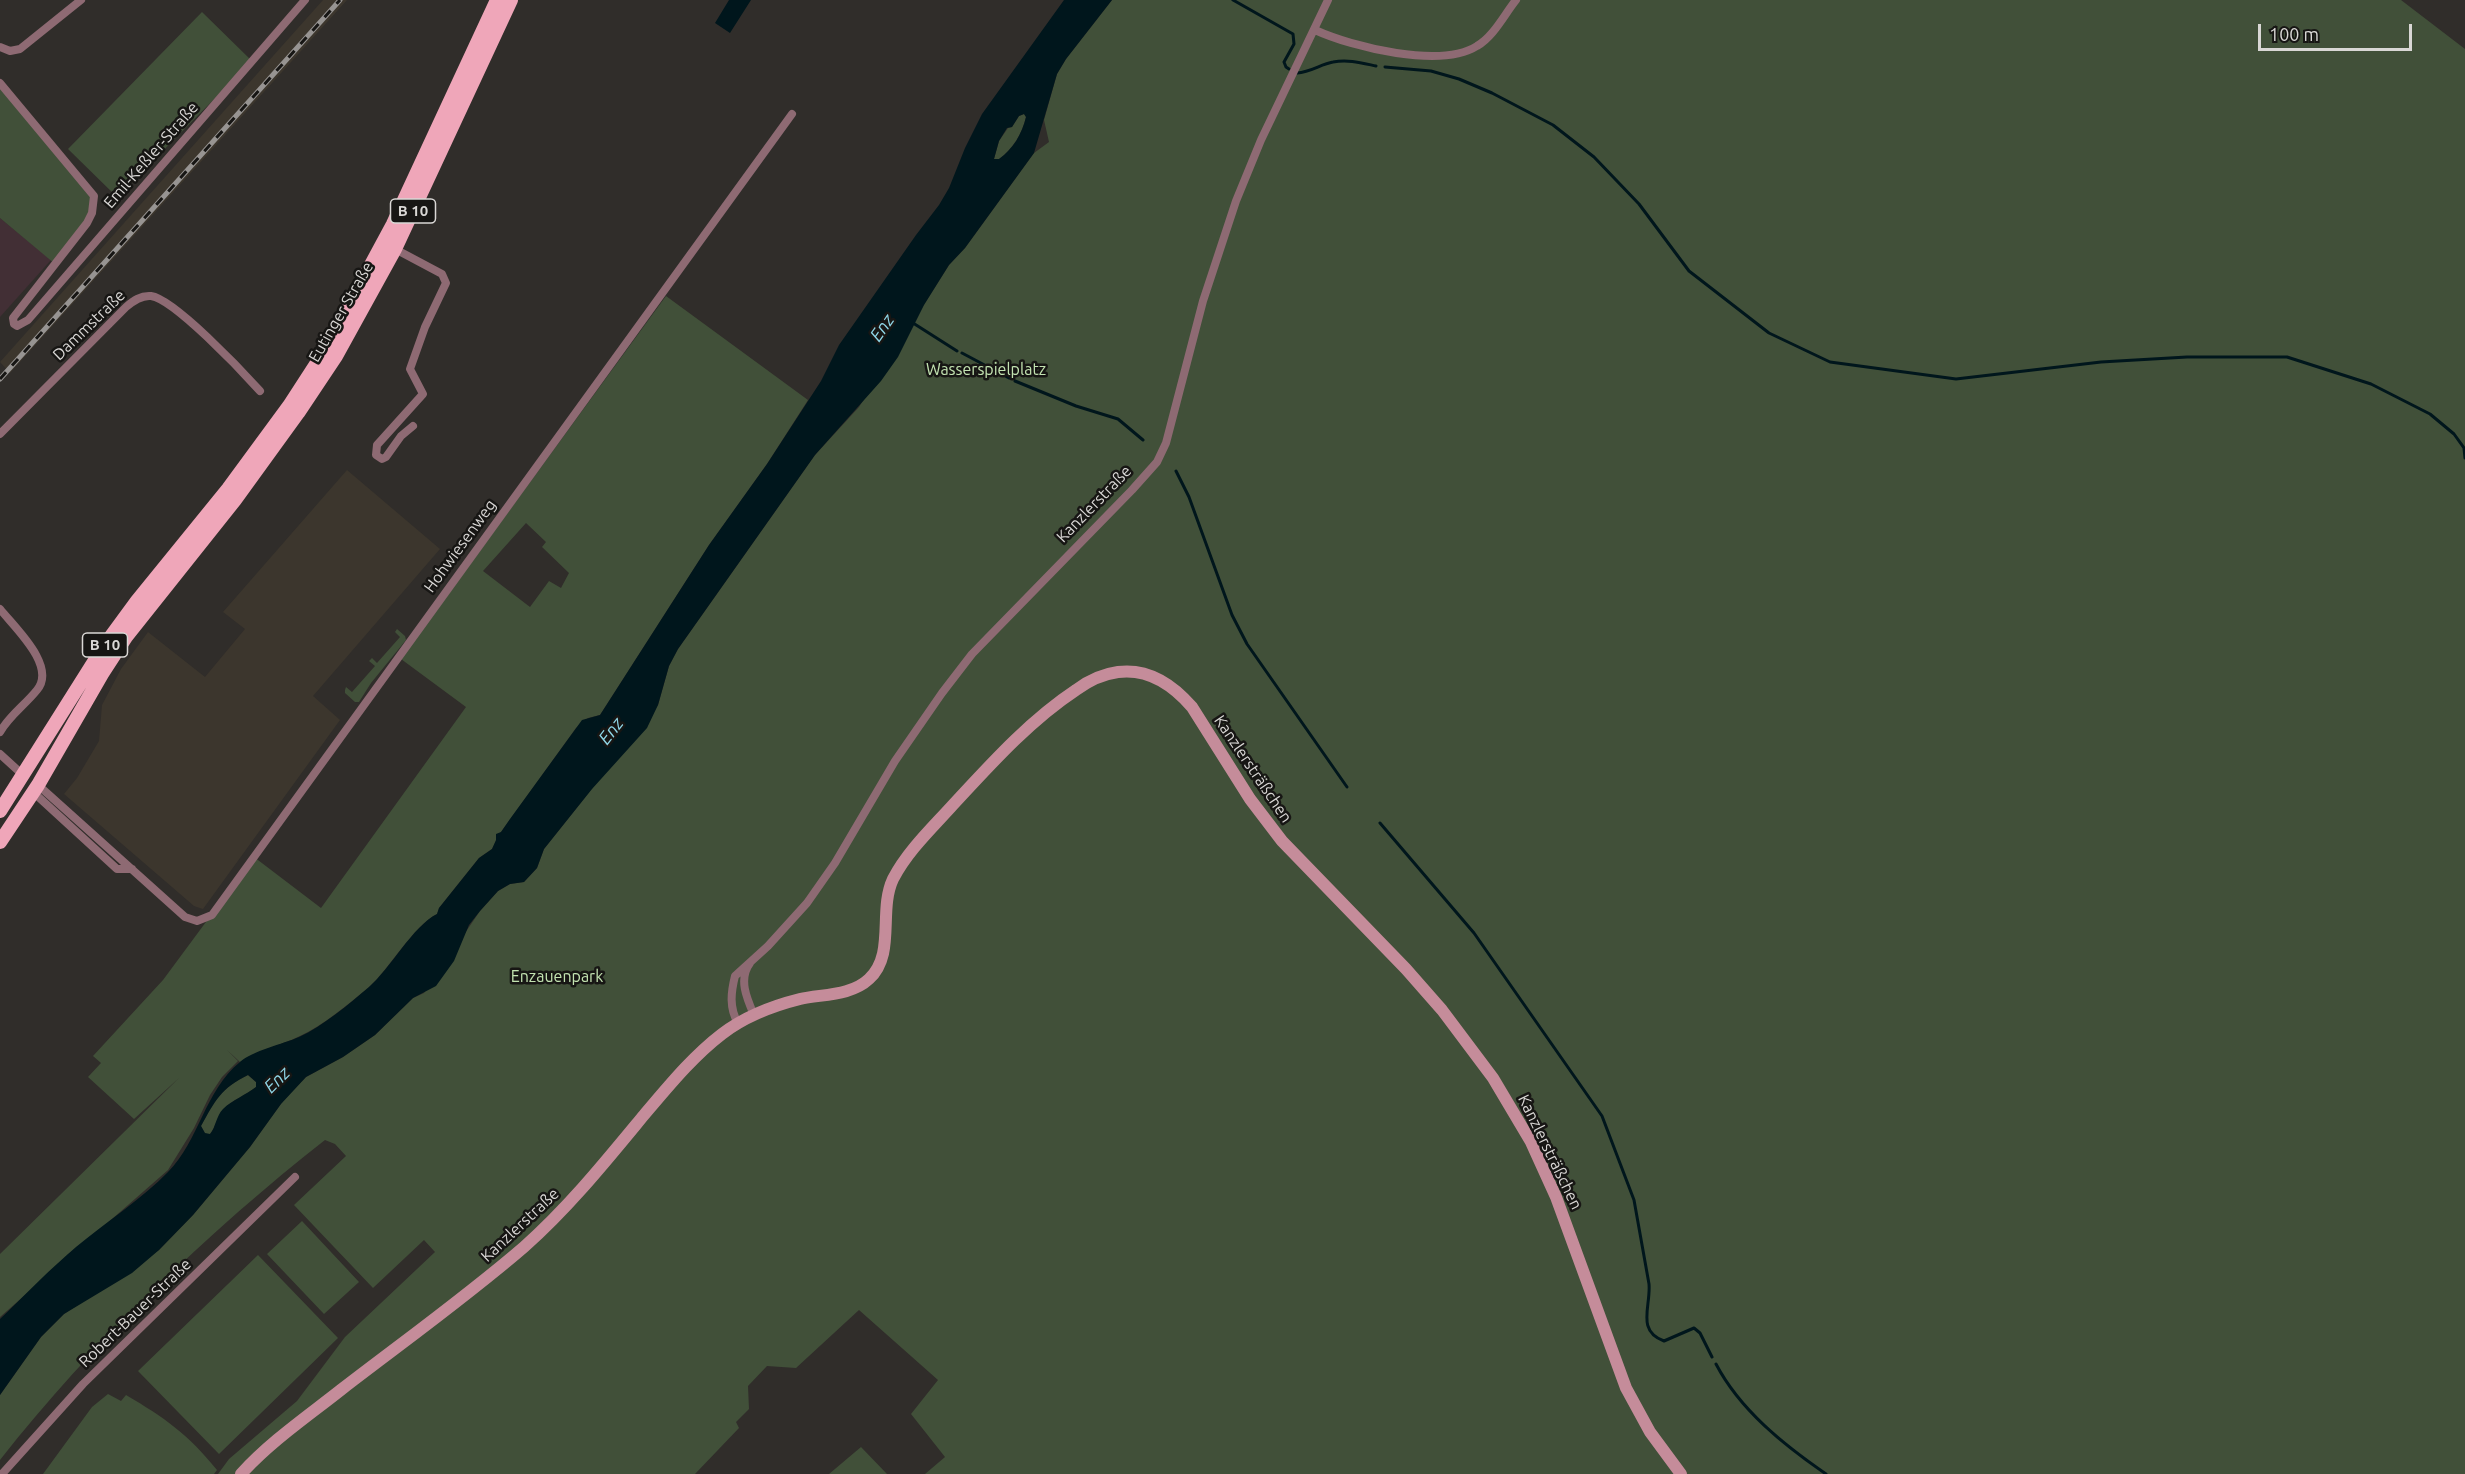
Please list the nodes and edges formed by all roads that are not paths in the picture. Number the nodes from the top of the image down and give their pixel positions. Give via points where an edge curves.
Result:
1 (81, 0) edge
2 (304, 0) edge
3 (497, 0) edge
4 (511, 0) edge
5 (1328, 0) edge
6 (1516, 0) edge
7 (1315, 30) junction
8 (0, 47) edge
9 (0, 83) edge
10 (792, 114) dead end
11 (395, 249) junction
12 (260, 391) dead end
13 (413, 426) dead end
14 (0, 434) edge
15 (142, 605) junction
16 (0, 609) edge
17 (0, 732) edge
18 (0, 754) edge
19 (21, 779) junction
20 (36, 788) junction
21 (0, 811) edge
22 (0, 842) edge
23 (754, 958) junction
24 (754, 1015) junction
25 (738, 1023) junction
26 (295, 1178) dead end
27 (2, 1474) edge
28 (241, 1474) edge
29 (1681, 1474) edge

1 - 8 street via 20,50
2 - 9 street, Emil-Keßler-Straße via 28,320 17,326 13,318 87,223 94,196
3 - 15 main road, Eutinger Straße / B 10 via 393,224 324,352 289,406
4 - 11 main road, Eutinger Straße / B 10
5 - 7 street, Kanzlerstraße
6 - 7 street via 1487,38 1458,55 1386,52 1340,41
7 - 23 street, Kanzlerstraße via 1236,201 1203,301 1166,444 1157,462 972,654 896,761 807,903
10 - 20 street, Hohwiesenweg via 212,915 197,921 185,917
11 - 13 street via 442,274 446,283 410,369 423,394 377,446 376,455 386,457
11 - 15 main road, Eutinger Straße / B 10 via 336,356 304,403 235,500
12 - 14 street, Dammstraße via 174,307 156,297 145,297 126,307
15 - 19 main road, Eutinger Straße / B 10 via 75,690
15 - 20 main road, Eutinger Straße / B 10
16 - 17 street via 38,658 44,673 38,689
18 - 19 street
19 - 20 main road
19 - 21 main road, Eutinger Straße / B 10
20 - 22 main road, Eutinger Straße / B 10
23 - 24 street, Kanzlerstraße via 744,978
23 - 25 street, Kanzlerstraße via 735,976 732,1005
24 - 25 main road, Kanzlersträßchen
24 - 29 main road, Kanzlersträßchen via 799,999 854,988 868,980 883,955 885,908 892,882 918,844 966,791 1077,688 1117,672 1156,677 1172,686 1192,707 1250,799 1282,841 1406,969 1492,1078 1531,1142 1556,1197 1626,1388 1650,1432
25 - 28 main road, Kanzlerstraße via 686,1067 569,1204 531,1240 296,1424
26 - 27 street, Robert-Bauer-Straße via 83,1384

